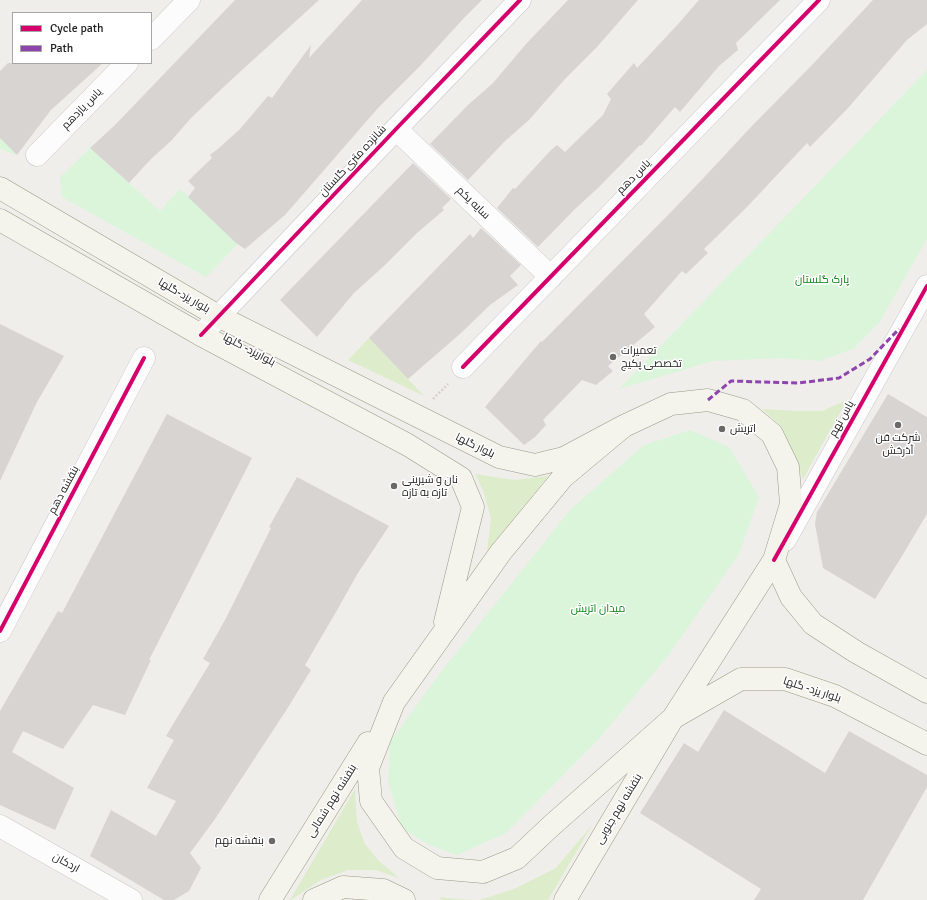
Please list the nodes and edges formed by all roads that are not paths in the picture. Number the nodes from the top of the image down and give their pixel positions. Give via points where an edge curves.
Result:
1 (189, 0) edge
2 (520, 0) edge
3 (818, 0) edge
4 (152, 37) edge
5 (126, 64) edge
6 (396, 129) junction
7 (37, 155) dead end
8 (0, 188) edge
9 (0, 220) edge
10 (551, 277) junction
11 (927, 286) edge
12 (218, 316) junction
13 (201, 335) junction
14 (144, 358) dead end
15 (463, 367) road end
16 (416, 416) joint
17 (624, 426) junction
18 (774, 560) junction
19 (0, 631) edge
20 (442, 633) junction
21 (927, 692) edge
22 (394, 702) junction
23 (672, 718) junction
24 (927, 744) edge
25 (0, 826) edge
26 (131, 900) edge
27 (270, 900) edge
28 (314, 900) edge
29 (404, 900) edge
30 (565, 900) edge

1 - 4 street
2 - 6 street, شانزده متری گلستان
3 - 10 street, یاس دهم
5 - 7 street, یاس یازدهم
6 - 10 street, سایه یکم
6 - 12 street, شانزده متری گلستان
8 - 12 main road, بلوار یزد-گلها
9 - 13 main road, بلواریزد- گلها
10 - 15 street, یاس دهم
11 - 18 street, یاس نهم
12 - 13 street, شانزده متری گلستان
12 - 16 main road, بلوار یزد-گلها
13 - 20 main road, بلواریزد- گلها via 408,445 461,478 473,507
14 - 19 street, بنفشه دهم
16 - 17 main road, بلوار گلها via 498,457 535,465 564,458
17 - 18 main road via 671,404 708,400 743,410 772,434 788,467 790,504
17 - 20 main road via 563,477 501,552
18 - 21 main road via 790,597 813,624 856,652
18 - 23 main road
20 - 22 main road
22 - 23 main road via 368,768 371,801 404,848 437,868 483,872 517,858
22 - 27 main road, بنفشه نهم شمالی
23 - 24 main road, بلوار یزد- گلها via 741,679 785,679 835,696
23 - 30 main road, بنفشه نهم جنوبی
25 - 26 street, اردکان
28 - 29 main road via 343,887 383,890

